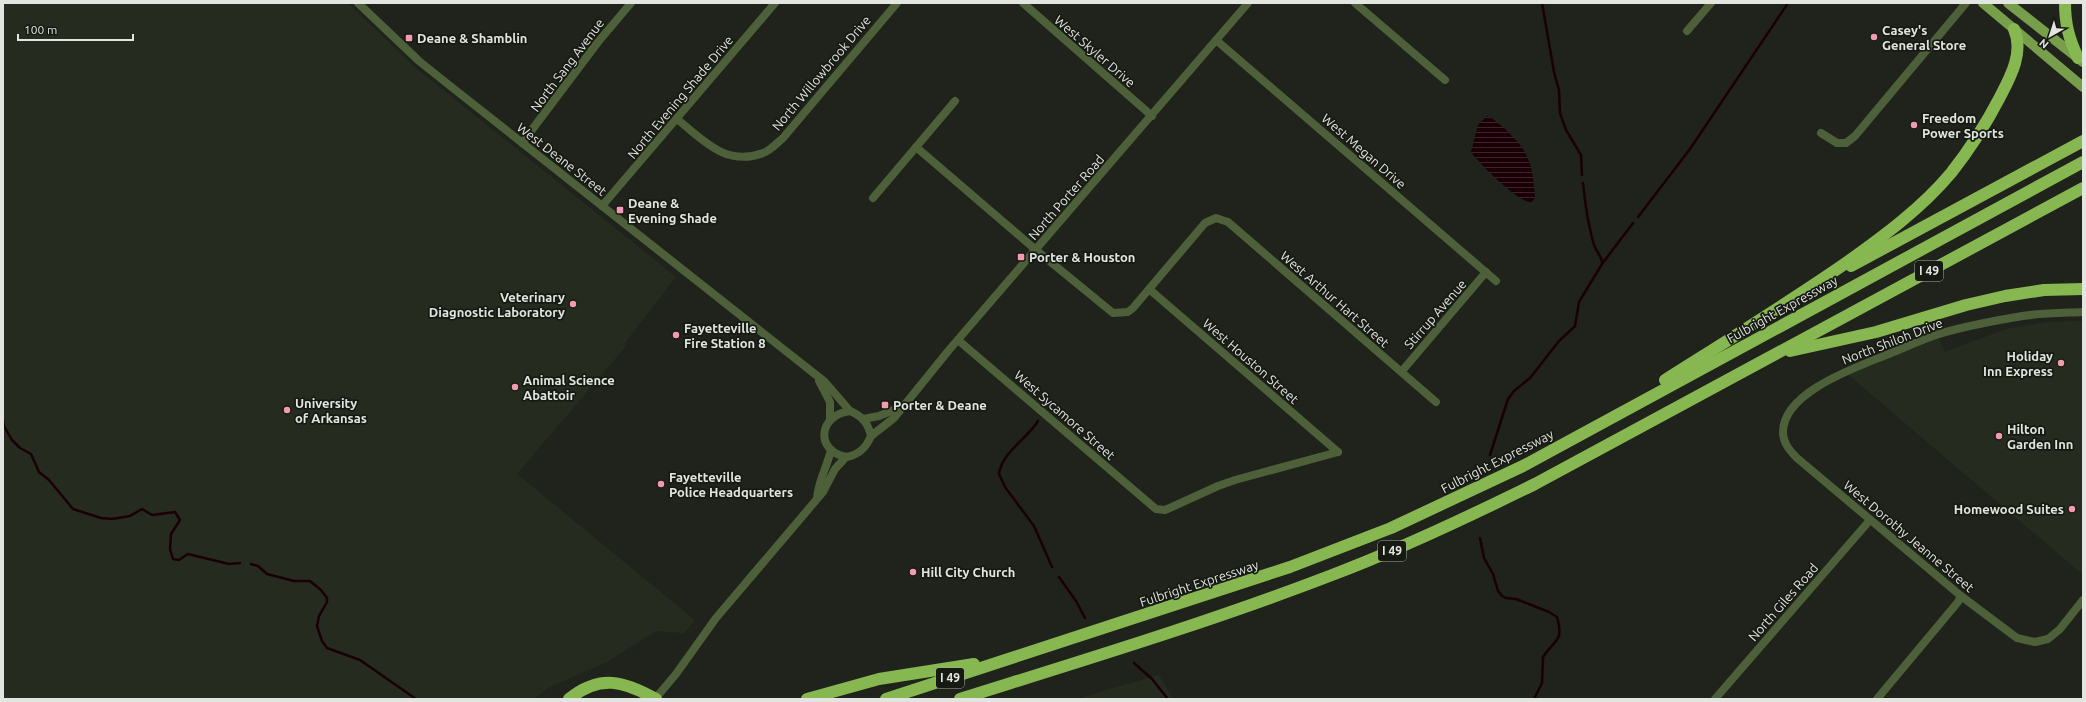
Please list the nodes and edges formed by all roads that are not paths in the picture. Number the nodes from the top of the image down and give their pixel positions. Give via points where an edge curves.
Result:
1 (358, 3) edge
2 (631, 3) edge
3 (775, 3) edge
4 (897, 3) edge
5 (1023, 3) edge
6 (1248, 3) edge
7 (1355, 3) edge
8 (1712, 3) edge
9 (1966, 3) edge
10 (1983, 3) edge
11 (2008, 3) edge
12 (2065, 3) edge
13 (2014, 29) junction
14 (1687, 31) dead end
15 (1216, 40) junction
16 (2080, 60) edge
17 (1445, 80) dead end
18 (2083, 87) edge
19 (955, 100) dead end
20 (1152, 116) junction
21 (677, 119) junction
22 (1821, 133) dead end
23 (2083, 141) edge
24 (522, 143) junction
25 (916, 147) junction
26 (2083, 162) edge
27 (2083, 188) edge
28 (873, 198) dead end
29 (602, 206) junction
30 (1036, 250) junction
31 (1486, 272) junction
32 (1496, 281) dead end
33 (1816, 283) junction
34 (1149, 289) junction
35 (2083, 289) edge
36 (2083, 312) edge
37 (958, 340) junction
38 (1775, 355) junction
39 (1402, 371) junction
40 (813, 372) junction
41 (1436, 402) dead end
42 (901, 407) junction
43 (850, 411) junction
44 (830, 419) junction
45 (863, 419) junction
46 (1782, 432) joint
47 (1584, 433) junction
48 (871, 436) junction
49 (831, 450) junction
50 (846, 457) junction
51 (817, 498) junction
52 (1156, 509) joint
53 (1870, 520) junction
54 (1960, 596) junction
55 (2083, 600) edge
56 (1013, 658) junction
57 (569, 699) edge
58 (655, 699) edge
59 (807, 699) edge
60 (886, 699) edge
61 (960, 699) edge
62 (1715, 699) edge
63 (1876, 699) edge

1 - 24 street, West Deane Street via 419,61
2 - 24 street, North Sang Avenue via 598,42
3 - 21 street, North Evening Shade Drive
4 - 21 street, North Willowbrook Drive via 783,138 764,153 740,158 716,151
5 - 20 street, West Skyler Drive
6 - 15 street, North Porter Road
7 - 17 street
8 - 14 street
9 - 22 street via 1855,136 1846,143 1837,143
10 - 13 main road
11 - 16 main road
12 - 16 highway via 2068,37
13 - 18 main road
13 - 33 highway via 2018,37 2018,49 2010,76 1984,126 1950,174 1881,238
15 - 20 street, North Porter Road
15 - 31 street, West Megan Drive
19 - 25 street
20 - 30 street, North Porter Road
21 - 29 street, North Evening Shade Drive
23 - 33 highway
24 - 29 street, West Deane Street
25 - 28 street
25 - 30 street
26 - 47 highway, Fulbright Expressway / I 49
27 - 38 highway, I 49
29 - 40 street, West Deane Street
30 - 34 street via 1113,313 1121,314 1133,308
30 - 37 street, North Porter Road
31 - 32 street, West Megan Drive
31 - 39 street, Stirrup Avenue
33 - 47 highway
34 - 39 street, West Arthur Hart Street via 1205,223 1216,218 1228,222
34 - 52 street, West Houston Street via 1338,452 1235,480 1165,510
35 - 38 highway via 2044,290 2005,296 1876,332
36 - 46 street, North Shiloh Drive via 2022,316 1937,335 1843,372 1826,381 1796,404 1787,417
37 - 42 street, North Porter Road
37 - 52 street, West Sycamore Street
38 - 61 highway, I 49 via 1535,484 1385,554 1277,596
39 - 41 street, West Arthur Hart Street
40 - 43 street, West Deane Street
40 - 44 street, West Deane Street via 830,402
42 - 45 street, North Porter Road
42 - 48 street, North Porter Road via 894,418
43 - 44 street
43 - 45 street
44 - 49 street via 824,432
45 - 48 street via 869,427
46 - 53 street, West Dorothy Jeanne Street via 1784,440 1797,458
47 - 56 highway, Fulbright Expressway / I 49 via 1446,503 1334,551 1232,588
48 - 50 street via 860,453
49 - 50 street
49 - 51 street via 817,488
50 - 51 street
51 - 58 street via 716,618
53 - 54 street, West Dorothy Jeanne Street
53 - 62 street, North Giles Road
54 - 55 street, West Dorothy Jeanne Street via 2016,638 2035,642 2048,639 2055,634
54 - 63 street via 1958,602
56 - 59 highway via 879,679
56 - 60 highway, Fulbright Expressway / I 49
57 - 58 highway via 586,687 611,682 626,685

